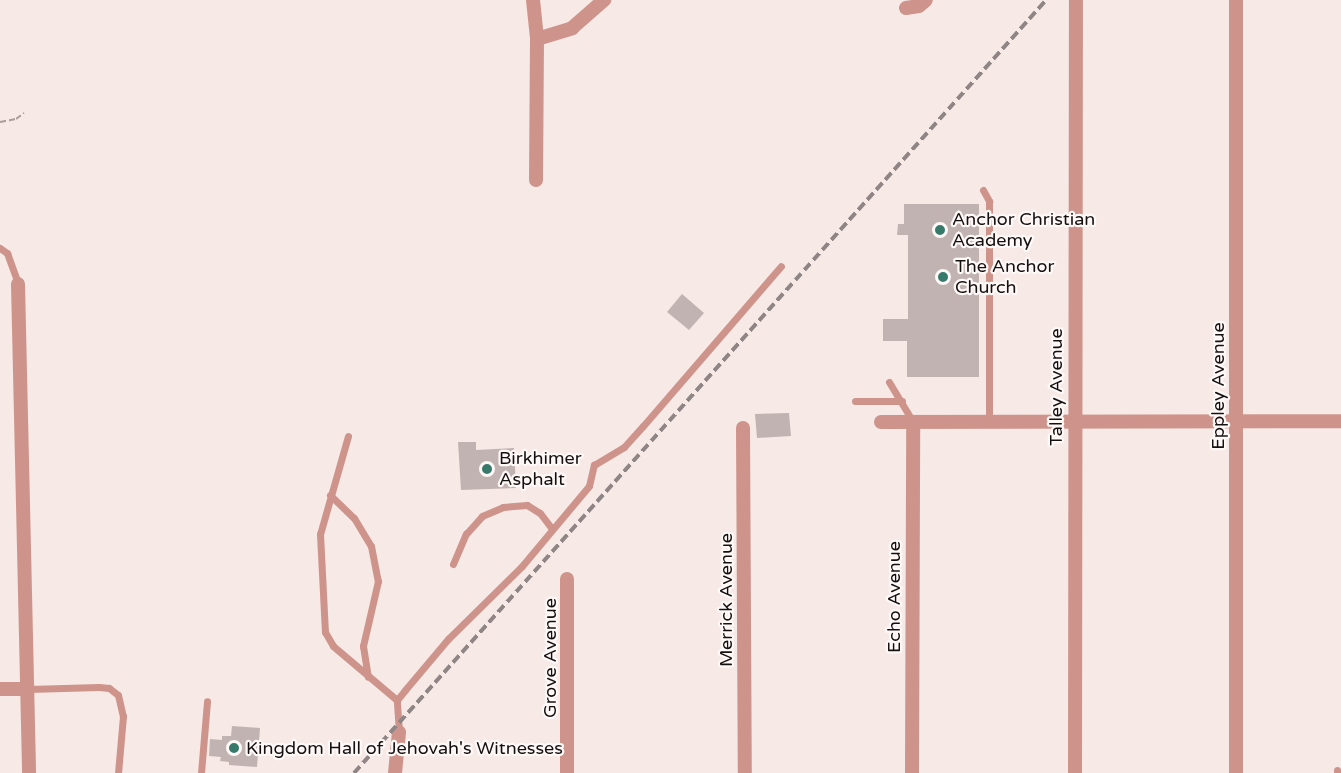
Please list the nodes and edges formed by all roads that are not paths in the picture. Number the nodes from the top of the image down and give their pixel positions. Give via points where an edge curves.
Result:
1 (533, 0) edge
2 (604, 0) edge
3 (926, 0) edge
4 (1236, 0) edge
5 (1076, 1) edge
6 (906, 8) dead end
7 (537, 39) junction
8 (536, 180) dead end
9 (983, 190) dead end
10 (0, 248) edge
11 (781, 266) dead end
12 (18, 284) joint
13 (889, 382) dead end
14 (855, 401) dead end
15 (902, 401) junction
16 (989, 421) junction
17 (1341, 421) edge
18 (881, 422) dead end
19 (913, 422) junction
20 (1074, 422) junction
21 (1236, 422) junction
22 (743, 428) dead end
23 (348, 436) dead end
24 (330, 495) junction
25 (552, 530) junction
26 (453, 564) dead end
27 (567, 579) dead end
28 (368, 677) junction
29 (28, 688) junction
30 (0, 689) edge
31 (397, 700) junction
32 (207, 701) dead end
33 (399, 732) joint
34 (29, 773) edge
35 (118, 773) edge
36 (201, 773) edge
37 (395, 773) edge
38 (567, 773) edge
39 (745, 773) edge
40 (912, 773) edge
41 (1075, 773) edge
42 (1236, 773) edge

1 - 7 street
2 - 7 street via 572,28
3 - 6 street
4 - 21 street, Eppley Avenue
5 - 20 street, Talley Avenue
7 - 8 street
9 - 16 lane via 989,201
10 - 12 lane via 7,253
11 - 25 lane via 624,447 594,465 589,486
12 - 29 street
13 - 15 lane
14 - 15 lane
15 - 19 lane
16 - 19 street
16 - 20 street
17 - 21 street
18 - 19 street
19 - 40 street, Echo Avenue
20 - 21 street
20 - 41 street, Talley Avenue
21 - 42 street, Eppley Avenue
22 - 39 street, Merrick Avenue
23 - 24 lane
24 - 28 lane via 354,518 371,546 378,581 363,646
24 - 28 lane via 320,534 325,632 333,646
25 - 26 lane via 540,513 527,506 503,507 482,516 466,534
25 - 31 lane via 522,566 448,639
27 - 38 street, Grove Avenue
28 - 31 lane
29 - 30 street
29 - 34 street
29 - 35 lane via 99,687 118,695 123,716
31 - 33 lane
32 - 36 lane
33 - 37 street

